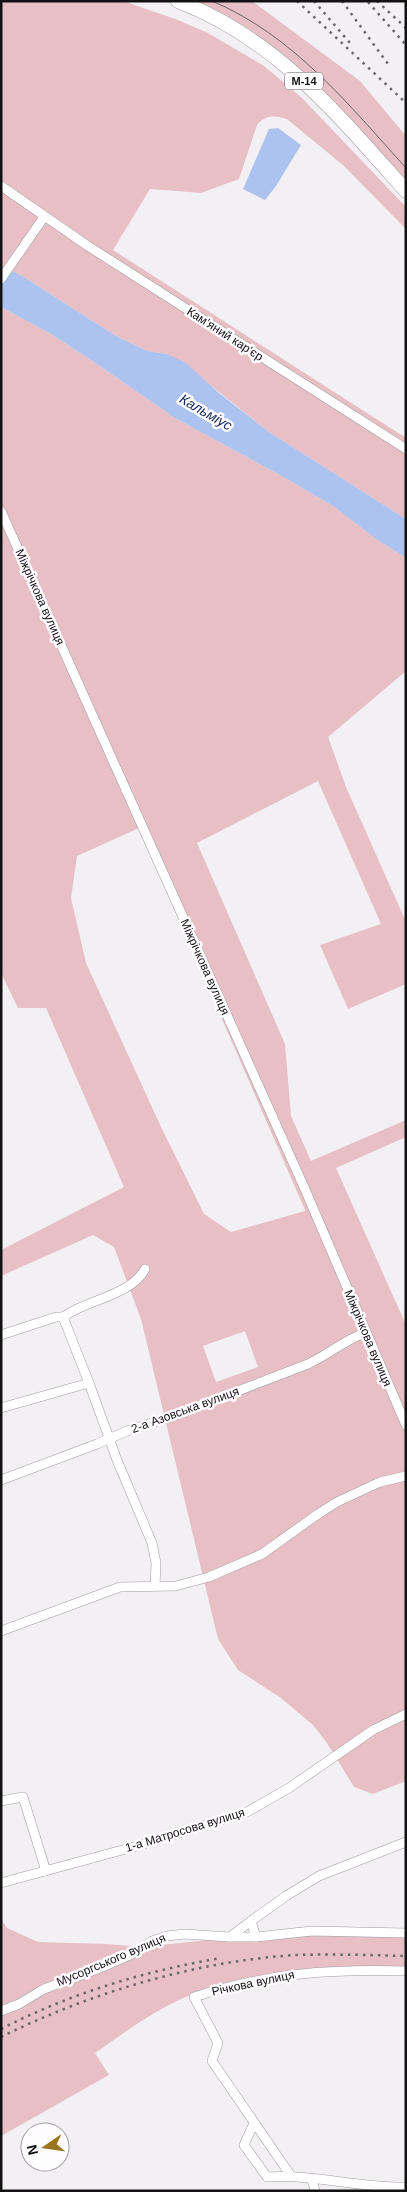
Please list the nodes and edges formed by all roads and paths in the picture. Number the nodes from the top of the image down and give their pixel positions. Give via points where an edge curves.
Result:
1 (178, 1) edge
2 (1, 186) edge
3 (406, 191) edge
4 (44, 217) junction
5 (1, 280) edge
6 (406, 449) edge
7 (1, 511) edge
8 (145, 1269) dead end
9 (63, 1317) junction
10 (365, 1333) junction
11 (1, 1335) edge
12 (89, 1383) junction
13 (1, 1408) edge
14 (406, 1425) edge
15 (110, 1438) junction
16 (406, 1476) edge
17 (1, 1480) edge
18 (155, 1586) junction
19 (1, 1632) edge
20 (406, 1714) edge
21 (1, 1801) edge
22 (406, 1842) edge
23 (46, 1871) junction
24 (1, 1883) edge
25 (252, 1921) junction
26 (406, 1933) edge
27 (229, 1937) junction
28 (256, 1937) junction
29 (406, 1971) edge
30 (1, 2011) edge
31 (254, 2123) junction
32 (290, 2176) junction
33 (312, 2178) junction
34 (406, 2187) edge
35 (315, 2191) edge

1 - 3 highway, М-14 via 215,17 284,62 311,86
2 - 4 street, Кам'яний кар'єр
4 - 5 street
4 - 6 street, Кам'яний кар'єр
7 - 10 street, Міжрічкова вулиця via 304,1187
8 - 9 street via 128,1286
9 - 11 street
9 - 12 street
10 - 14 street, Міжрічкова вулиця
10 - 15 street, 2-а Азовська вулиця via 352,1337 308,1364
12 - 13 street
12 - 15 street
15 - 17 street, 2-а Азовська вулиця
15 - 18 street via 153,1548
16 - 18 street via 380,1482 337,1502 248,1561 191,1582
18 - 19 street via 120,1587
20 - 23 street, 1-а Матросова вулиця via 373,1730 289,1788 247,1812
21 - 23 street via 24,1797
22 - 25 street via 320,1876
23 - 24 street, 1-а Матросова вулиця
25 - 27 street
25 - 28 street
26 - 28 street, Мусоргського вулиця via 312,1931
27 - 28 street, Мусоргського вулиця
27 - 30 street, Мусоргського вулиця via 186,1934 158,1938 137,1952 44,1989
29 - 31 street, Річкова вулиця via 307,1972 226,1986 194,1997 218,2043 212,2061
31 - 32 street, Річкова вулиця
31 - 32 street via 244,2144 266,2177
32 - 33 street
33 - 34 street via 380,2188
33 - 35 street

